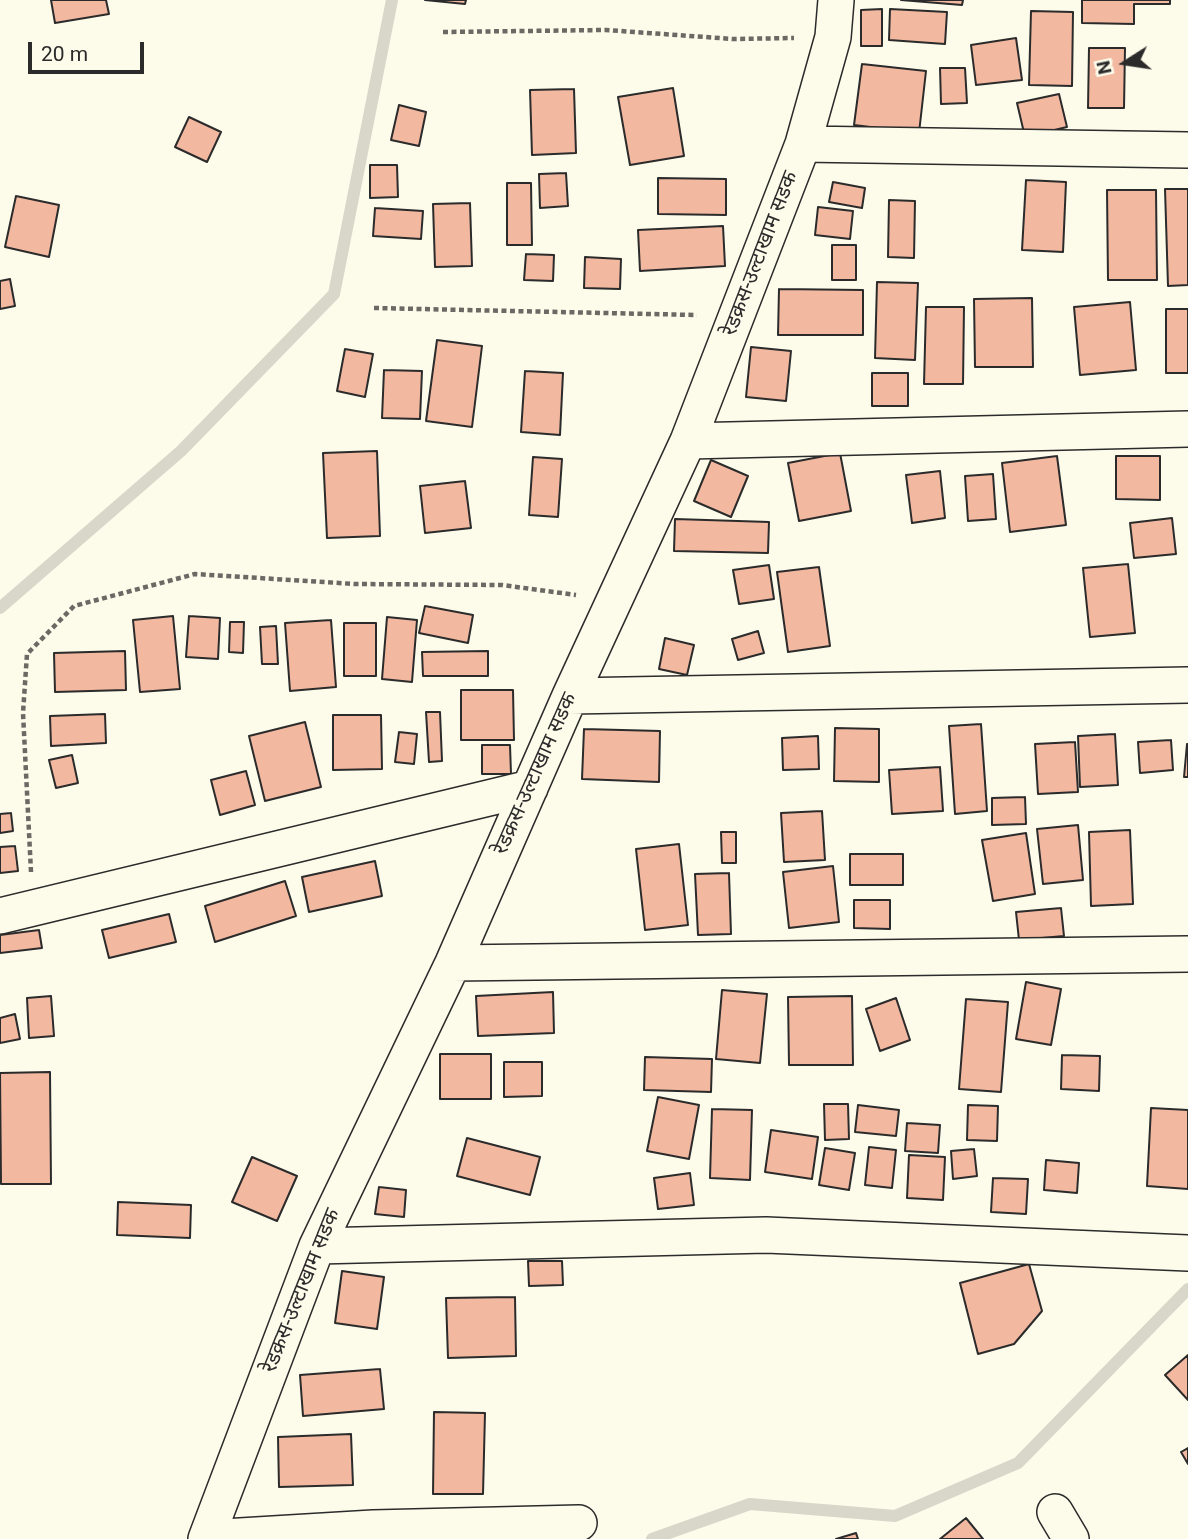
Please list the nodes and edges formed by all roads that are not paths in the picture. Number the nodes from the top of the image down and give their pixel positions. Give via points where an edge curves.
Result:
1 (836, 0) edge
2 (803, 144) junction
3 (1188, 150) edge
4 (1188, 429) edge
5 (688, 442) junction
6 (1188, 685) edge
7 (570, 696) junction
8 (530, 788) junction
9 (17, 912) edge
10 (1188, 954) edge
11 (453, 963) junction
12 (317, 1246) junction
13 (1187, 1252) edge
14 (579, 1523) dead end
15 (206, 1538) edge

1 - 2 street, रेडक्रस-उल्टाखाम सडक via 833,37
2 - 3 street
2 - 5 street, रेडक्रस-उल्टाखाम सडक
4 - 5 street
5 - 7 street, रेडक्रस-उल्टाखाम सडक
6 - 7 street
7 - 8 street, रेडक्रस-उल्टाखाम सडक
8 - 9 street
8 - 11 street, रेडक्रस-उल्टाखाम सडक
10 - 11 street
11 - 12 street, रेडक्रस-उल्टाखाम सडक
12 - 13 street via 766,1235
12 - 15 street, रेडक्रस-उल्टाखाम सडक
14 - 15 street

